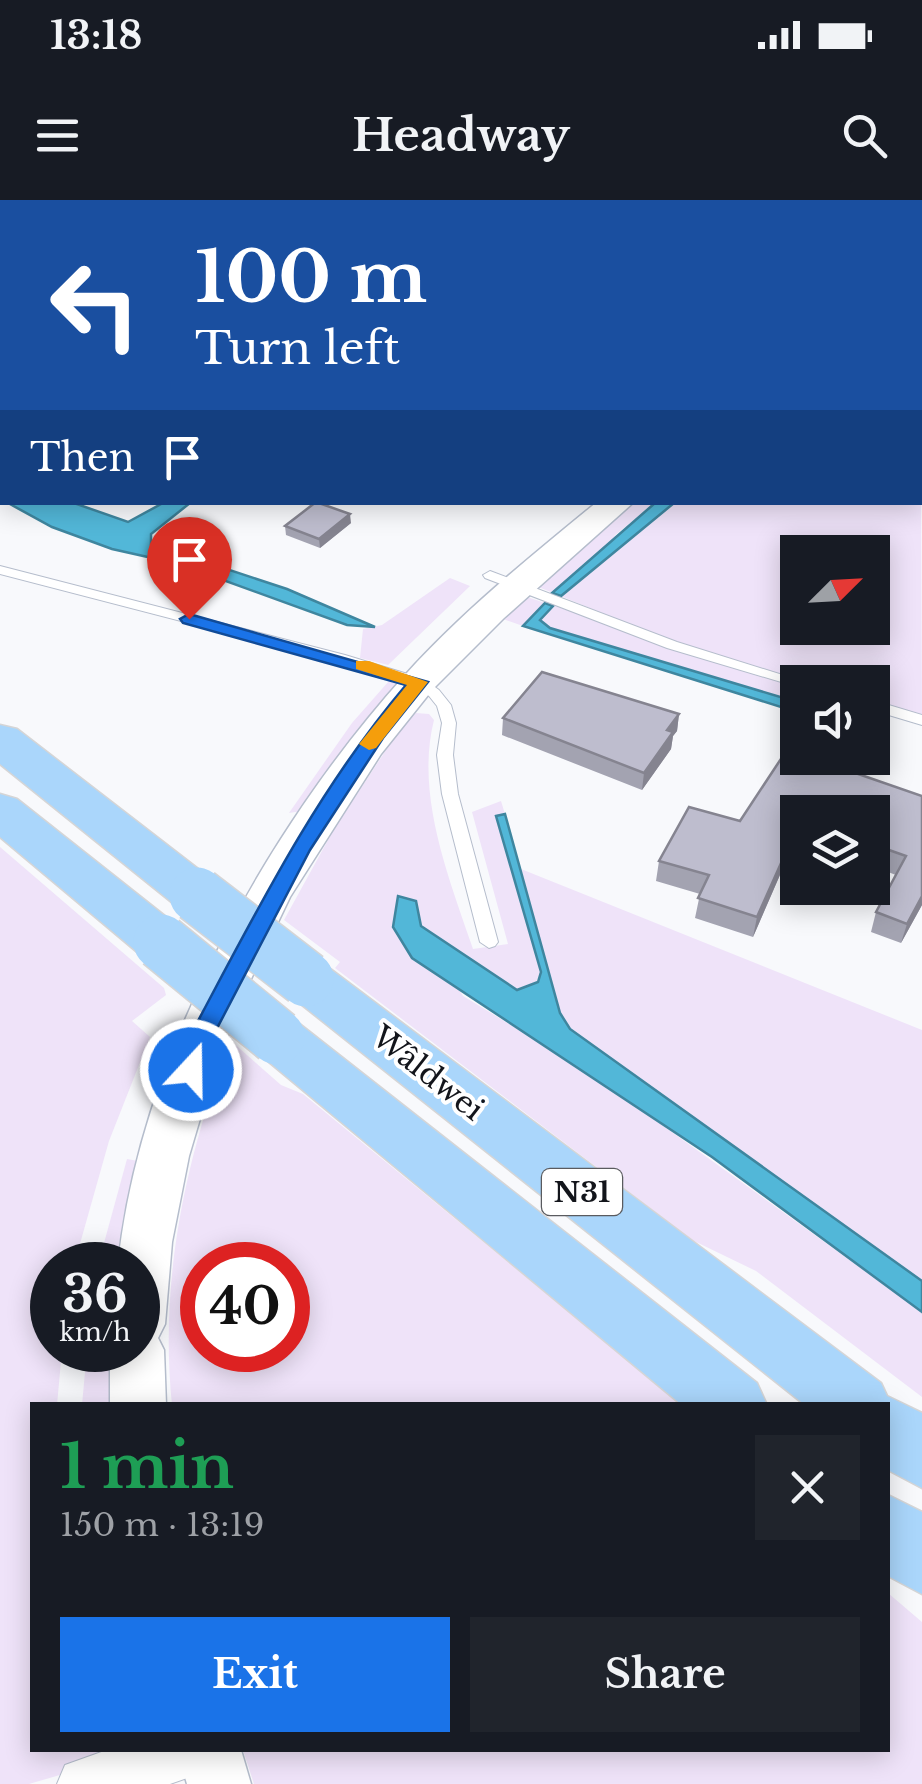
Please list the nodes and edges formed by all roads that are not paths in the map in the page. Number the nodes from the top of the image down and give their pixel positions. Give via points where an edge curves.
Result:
1 (614, 505) edge
2 (0, 570) edge
3 (503, 581) junction
4 (780, 678) edge
5 (419, 682) junction
6 (890, 711) edge
7 (922, 720) edge
8 (0, 740) edge
9 (0, 811) edge
10 (489, 942) dead end
11 (144, 1242) edge
12 (137, 1372) edge
13 (138, 1402) edge
14 (729, 1402) edge
15 (853, 1402) edge
16 (890, 1430) edge
17 (922, 1455) edge
18 (890, 1532) edge
19 (922, 1558) edge
20 (188, 1752) edge
21 (209, 1752) edge
22 (84, 1784) edge
23 (220, 1784) edge

1 - 3 street
2 - 5 lane
3 - 4 lane
3 - 5 street
5 - 10 lane via 444,704 450,794
5 - 11 street via 331,796 202,1036 157,1170
6 - 7 lane
8 - 15 highway, Wâldwei / N31, bridge
9 - 14 highway, N31, bridge
12 - 13 street
16 - 17 highway
18 - 19 highway
20 - 22 street
21 - 23 street

